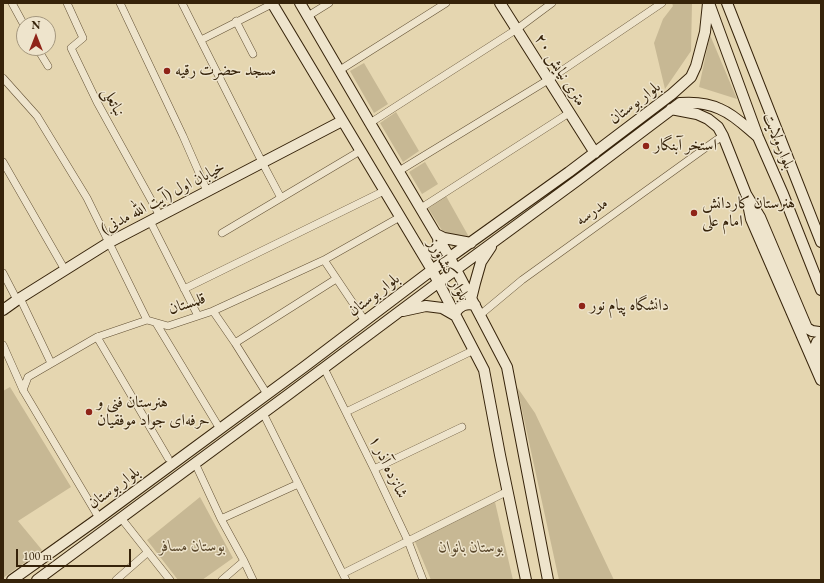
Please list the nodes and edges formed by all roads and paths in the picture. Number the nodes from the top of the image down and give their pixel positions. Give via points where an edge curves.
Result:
1 (12, 3) edge
2 (67, 3) edge
3 (120, 3) edge
4 (182, 3) edge
5 (272, 3) edge
6 (300, 3) edge
7 (329, 3) edge
8 (446, 3) edge
9 (500, 3) edge
10 (552, 3) edge
11 (662, 3) edge
12 (709, 3) edge
13 (727, 3) edge
14 (19, 16) edge
15 (308, 16) junction
16 (236, 21) junction
17 (517, 29) junction
18 (201, 40) junction
19 (253, 54) dead end
20 (42, 56) edge
21 (48, 66) dead end
22 (340, 70) junction
23 (3, 78) edge
24 (548, 80) junction
25 (672, 94) junction
26 (680, 103) junction
27 (671, 109) junction
28 (569, 113) junction
29 (342, 121) junction
30 (370, 123) junction
31 (723, 136) junction
32 (758, 137) junction
33 (360, 151) junction
34 (595, 153) junction
35 (3, 162) edge
36 (262, 162) junction
37 (399, 171) junction
38 (384, 190) junction
39 (207, 191) junction
40 (746, 194) junction
41 (282, 198) junction
42 (420, 208) junction
43 (160, 216) junction
44 (400, 217) junction
45 (150, 221) junction
46 (818, 228) edge
47 (222, 233) dead end
48 (437, 236) junction
49 (495, 241) junction
50 (821, 242) edge
51 (108, 243) junction
52 (471, 243) junction
53 (420, 250) junction
54 (450, 258) junction
55 (324, 260) junction
56 (65, 270) junction
57 (432, 270) junction
58 (456, 270) junction
59 (3, 272) edge
60 (336, 279) junction
61 (439, 282) junction
62 (184, 289) junction
63 (821, 290) edge
64 (18, 299) junction
65 (473, 302) junction
66 (3, 310) edge
67 (212, 311) junction
68 (399, 312) junction
69 (456, 315) junction
70 (480, 315) junction
71 (198, 316) junction
72 (147, 320) junction
73 (365, 321) junction
74 (156, 323) junction
75 (800, 331) junction
76 (96, 337) junction
77 (820, 337) edge
78 (235, 343) junction
79 (3, 345) edge
80 (474, 350) junction
81 (51, 363) junction
82 (821, 363) edge
83 (324, 368) junction
84 (821, 380) edge
85 (282, 383) junction
86 (23, 390) junction
87 (267, 394) junction
88 (289, 394) junction
89 (346, 412) junction
90 (263, 413) junction
91 (462, 427) dead end
92 (220, 429) junction
93 (168, 458) dead end
94 (195, 463) junction
95 (374, 470) junction
96 (298, 484) junction
97 (508, 491) junction
98 (99, 518) junction
99 (122, 518) junction
100 (221, 520) junction
101 (408, 541) junction
102 (148, 552) junction
103 (244, 561) junction
104 (345, 576) edge
105 (12, 580) edge
106 (37, 580) edge
107 (116, 580) edge
108 (170, 580) edge
109 (222, 580) edge
110 (253, 580) edge
111 (422, 580) edge
112 (526, 580) edge
113 (548, 580) edge

1 - 14 street
2 - 43 street, نباتعلی via 83,38 72,48 96,102
3 - 39 street
4 - 18 street
5 - 16 street
5 - 29 main road, بلوار کشاورز
6 - 15 main road, بلوار کشاورز
7 - 15 street
8 - 22 street
9 - 17 main road, ۲۰ متری نیایش
10 - 17 street
11 - 24 street
12 - 25 main road, بلوار بوستان via 696,66 691,77
12 - 32 main road, بلوار ولایت
13 - 46 main road, بلوار ولایت
15 - 22 main road, بلوار کشاورز
16 - 18 street
16 - 19 street
17 - 24 main road, ۲۰ متری نیایش
17 - 30 street
18 - 36 street
20 - 21 street
22 - 30 main road, بلوار کشاورز
23 - 51 street via 37,116 87,198
24 - 28 main road, ۲۰ متری نیایش
24 - 37 street
25 - 26 main road via 680,97
25 - 34 main road, بلوار بوستان
26 - 27 main road, بلوار بوستان
26 - 32 main road, بلوار بوستان via 705,104 721,109
27 - 31 main road via 708,119 718,127
27 - 49 main road, بلوار بوستان
28 - 34 main road, ۲۰ متری نیایش
28 - 42 street
29 - 33 main road, بلوار کشاورز
29 - 36 main road, خیابان اول (آیت الله مدنی)
30 - 37 main road, بلوار کشاورز
31 - 40 main road
31 - 70 street, مدرسه via 522,280
32 - 63 main road, بلوار ولایت
33 - 38 main road, بلوار کشاورز
33 - 41 street
34 - 52 main road, بلوار بوستان
35 - 56 street
36 - 39 main road, خیابان اول (آیت الله مدنی)
36 - 41 street
37 - 42 main road, بلوار کشاورز
38 - 44 main road, بلوار کشاورز
38 - 62 street
39 - 43 main road, خیابان اول (آیت الله مدنی)
40 - 75 main road via 751,219
40 - 77 main road via 760,217 807,328
41 - 47 street
42 - 48 main road, بلوار کشاورز
43 - 45 main road, خیابان اول (آیت الله مدنی)
44 - 53 main road, بلوار کشاورز
44 - 55 street, قلمستان
45 - 51 main road, خیابان اول (آیت الله مدنی)
45 - 62 street
46 - 50 main road, بلوار ولایت
48 - 52 main road
48 - 53 main road via 439,242 435,250 428,253
48 - 54 main road, بلوار کشاورز
49 - 58 main road, بلوار بوستان
49 - 65 main road via 481,262
51 - 56 main road, خیابان اول (آیت الله مدنی)
51 - 72 street
52 - 54 main road, بلوار بوستان
53 - 57 main road, بلوار کشاورز
54 - 57 main road, بلوار بوستان
54 - 58 main road, بلوار کشاورز
55 - 60 street
55 - 67 street, قلمستان
56 - 64 main road, خیابان اول (آیت الله مدنی)
57 - 61 main road, بلوار کشاورز
57 - 73 main road, بلوار بوستان
58 - 61 main road, بلوار بوستان
58 - 65 main road, بلوار کشاورز
59 - 64 street
60 - 73 street
60 - 78 street
61 - 68 main road, بلوار بوستان
61 - 69 main road, بلوار کشاورز
62 - 71 street
64 - 66 main road, خیابان اول (آیت الله مدنی)
64 - 81 street
65 - 69 main road via 457,309
65 - 70 main road, بلوار کشاورز
67 - 71 street, قلمستان
67 - 78 street
68 - 69 main road via 426,306 442,308
68 - 83 main road, بلوار بوستان
69 - 80 main road, بلوار کشاورز
70 - 113 main road, بلوار کشاورز via 507,367
71 - 74 street, قلمستان via 168,326
72 - 74 street, قلمستان
72 - 76 street
73 - 85 main road, بلوار بوستان
74 - 92 street
75 - 77 main road via 810,338
75 - 84 main road
76 - 81 street
76 - 93 street
77 - 82 main road via 815,347
78 - 87 street
79 - 86 street
80 - 89 street
80 - 97 main road, بلوار کشاورز via 484,370
81 - 86 street via 28,377
83 - 88 main road, بلوار بوستان
83 - 89 street, شانزده آذر ۱
85 - 87 main road, بلوار بوستان
85 - 88 main road
86 - 98 street
87 - 92 main road, بلوار بوستان
88 - 90 main road, بلوار بوستان
89 - 95 street, شانزده آذر ۱
90 - 94 main road, بلوار بوستان
90 - 96 street
91 - 95 street
92 - 98 main road, بلوار بوستان
94 - 99 main road, بلوار بوستان
94 - 100 street
95 - 101 street, شانزده آذر ۱
96 - 100 street
96 - 104 street
97 - 101 street
97 - 112 main road, بلوار کشاورز
98 - 105 main road, بلوار بوستان
99 - 102 street
99 - 106 main road, بلوار بوستان
100 - 103 street
101 - 104 street
101 - 111 street, شانزده آذر ۱
102 - 107 street
102 - 108 street
103 - 109 street
103 - 110 street

